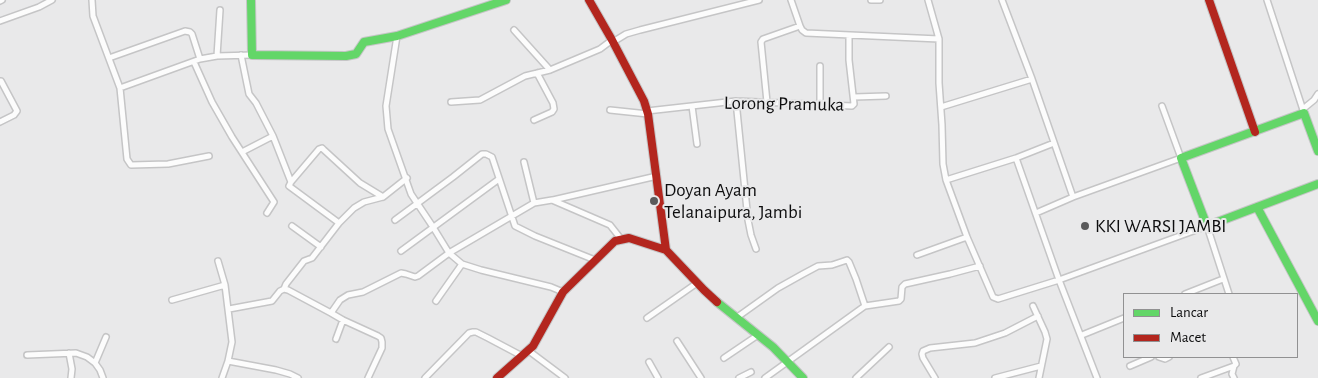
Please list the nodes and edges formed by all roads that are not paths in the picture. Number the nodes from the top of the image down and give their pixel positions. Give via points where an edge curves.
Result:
1 (52, 0) edge
2 (92, 0) edge
3 (251, 0) edge
4 (506, 0) edge
5 (589, 0) edge
6 (759, 0) edge
7 (791, 0) edge
8 (871, 0) edge
9 (880, 0) edge
10 (928, 0) edge
11 (1002, 0) edge
12 (1209, 0) edge
13 (1267, 0) edge
14 (738, 3) edge
15 (220, 10) dead end
16 (0, 21) edge
17 (800, 26) junction
18 (514, 30) dead end
19 (849, 35) junction
20 (397, 36) junction
21 (938, 39) junction
22 (613, 41) junction
23 (252, 54) junction
24 (241, 55) junction
25 (217, 56) junction
26 (109, 58) junction
27 (200, 59) junction
28 (194, 62) junction
29 (820, 66) dead end
30 (550, 70) junction
31 (537, 73) junction
32 (1032, 79) junction
33 (0, 81) edge
34 (120, 88) junction
35 (1318, 94) edge
36 (886, 96) dead end
37 (854, 97) junction
38 (1316, 100) edge
39 (736, 101) junction
40 (451, 102) dead end
41 (767, 102) junction
42 (820, 104) junction
43 (692, 106) junction
44 (1162, 106) dead end
45 (941, 107) junction
46 (610, 110) dead end
47 (1304, 111) junction
48 (648, 113) junction
49 (534, 120) dead end
50 (0, 122) edge
51 (1255, 132) junction
52 (273, 136) junction
53 (1054, 143) junction
54 (697, 144) dead end
55 (1318, 151) edge
56 (242, 152) junction
57 (209, 156) dead end
58 (1016, 158) junction
59 (1182, 158) junction
60 (524, 162) dead end
61 (657, 176) junction
62 (407, 178) junction
63 (499, 179) junction
64 (946, 180) junction
65 (292, 182) junction
66 (1318, 184) edge
67 (383, 197) junction
68 (1073, 197) junction
69 (552, 200) junction
70 (417, 203) junction
71 (534, 203) junction
72 (1257, 207) junction
73 (267, 213) dead end
74 (1036, 213) junction
75 (511, 215) junction
76 (395, 220) dead end
77 (339, 223) junction
78 (292, 226) dead end
79 (1207, 226) junction
80 (433, 227) junction
81 (968, 237) junction
82 (621, 239) junction
83 (321, 247) junction
84 (666, 250) junction
85 (756, 250) dead end
86 (401, 251) dead end
87 (449, 253) junction
88 (917, 255) dead end
89 (595, 260) junction
90 (218, 262) dead end
91 (462, 264) junction
92 (980, 266) junction
93 (1223, 279) junction
94 (1059, 280) junction
95 (697, 284) junction
96 (225, 285) junction
97 (284, 289) junction
98 (563, 292) junction
99 (1188, 293) edge
100 (1229, 293) edge
101 (172, 300) dead end
102 (436, 301) dead end
103 (865, 306) junction
104 (1033, 306) dead end
105 (229, 309) junction
106 (331, 313) junction
107 (1038, 316) junction
108 (647, 318) dead end
109 (736, 318) junction
110 (1123, 318) edge
111 (342, 320) junction
112 (1318, 321) edge
113 (758, 335) junction
114 (1082, 335) junction
115 (106, 337) dead end
116 (336, 338) dead end
117 (677, 342) dead end
118 (889, 348) dead end
119 (529, 351) junction
120 (69, 353) junction
121 (27, 355) dead end
122 (522, 356) junction
123 (724, 358) dead end
124 (1149, 358) edge
125 (1233, 358) edge
126 (228, 362) junction
127 (648, 362) dead end
128 (788, 362) junction
129 (96, 363) junction
130 (1041, 366) junction
131 (1130, 366) dead end
132 (1234, 366) junction
133 (752, 372) dead end
134 (71, 378) edge
135 (103, 378) edge
136 (222, 378) edge
137 (298, 378) edge
138 (368, 378) edge
139 (424, 378) edge
140 (497, 378) edge
141 (565, 378) edge
142 (658, 378) edge
143 (701, 378) edge
144 (739, 378) edge
145 (765, 378) edge
146 (803, 378) edge
147 (856, 378) edge
148 (935, 378) edge
149 (995, 378) edge
150 (1039, 378) edge
151 (1097, 378) edge
152 (1201, 378) edge
153 (1234, 378) edge

1 - 16 street
2 - 26 street via 93,16
3 - 23 street
4 - 20 street
5 - 22 street
6 - 14 street
7 - 17 street
8 - 9 street
10 - 21 street
11 - 32 street
12 - 51 street
13 - 47 street
14 - 22 street via 626,34
15 - 25 street
17 - 19 street via 811,34
17 - 41 street via 761,42
18 - 30 street
19 - 21 street
19 - 37 street
20 - 23 street via 364,42 352,55
20 - 62 street via 386,106 388,129
21 - 45 street
22 - 30 street
22 - 48 street
23 - 24 street
24 - 25 street
24 - 52 street via 249,94
25 - 27 street
26 - 27 street via 185,31 192,34
26 - 34 street
27 - 28 street
28 - 34 street
28 - 56 street via 222,120
29 - 42 street
30 - 31 street
31 - 40 street via 480,100
31 - 49 street via 554,109
32 - 45 street
32 - 53 street
33 - 50 street via 17,111
34 - 57 street via 127,159 131,165 168,164
35 - 38 street
36 - 37 street
37 - 42 street, Lorong Pramuka via 851,106
38 - 47 street
39 - 41 street, Lorong Pramuka
39 - 43 street, Lorong Pramuka
39 - 85 street via 748,220
41 - 42 street, Lorong Pramuka
43 - 48 street, Lorong Pramuka
43 - 54 street
44 - 59 street
45 - 64 street
46 - 48 street, Lorong Pramuka
47 - 51 street
47 - 55 street
48 - 61 street
51 - 59 street
52 - 56 street
52 - 65 street
53 - 58 street
53 - 68 street
56 - 73 street via 274,202
58 - 64 street
58 - 74 street
59 - 68 street
59 - 79 street
60 - 71 street
61 - 69 street
61 - 84 street
62 - 67 street
62 - 70 street
63 - 70 street via 492,158 484,154
63 - 75 street
63 - 80 street
64 - 81 street
65 - 67 street via 316,151 322,148 360,183
65 - 77 street via 289,186
66 - 72 street
67 - 77 street via 364,202
68 - 74 street
69 - 71 street
69 - 82 street via 610,225
70 - 76 street
70 - 80 street
71 - 75 street
72 - 79 street
72 - 112 street
74 - 94 street
75 - 87 street
75 - 89 street via 515,226 520,229
77 - 83 street
78 - 83 street
79 - 93 street
79 - 94 street
80 - 86 street
80 - 87 street
81 - 88 street
81 - 92 street
82 - 84 street via 629,238
82 - 89 street
83 - 97 street via 312,258 304,261
84 - 95 street
87 - 91 street
87 - 106 street via 418,276 401,273 363,292 343,297
89 - 98 street
90 - 96 street
91 - 98 street
91 - 102 street
92 - 94 street via 995,299
92 - 103 street via 910,282 903,285 902,297 898,300
93 - 99 street
93 - 100 street
94 - 114 street
95 - 108 street
95 - 109 street
96 - 101 street
96 - 105 street
97 - 105 street via 272,301
97 - 106 street
98 - 119 street
103 - 109 street via 847,260 818,266 778,288
103 - 128 street
104 - 107 street
105 - 126 street via 232,342
106 - 111 street
107 - 130 street via 1047,339
107 - 148 street via 1005,333 975,343 923,351 923,358
109 - 113 street
110 - 114 street
111 - 116 street
111 - 138 street via 381,338 382,348
113 - 123 street
113 - 128 street
114 - 151 street
115 - 129 street
117 - 143 street
118 - 147 street
119 - 122 street
119 - 141 street
120 - 121 street
120 - 129 street via 87,357
120 - 134 street
122 - 139 street via 472,332
122 - 140 street
124 - 131 street
125 - 132 street
126 - 136 street
126 - 137 street via 276,370
127 - 142 street
128 - 145 street
128 - 146 street
129 - 135 street
130 - 149 street
130 - 150 street
132 - 152 street
132 - 153 street
133 - 144 street

